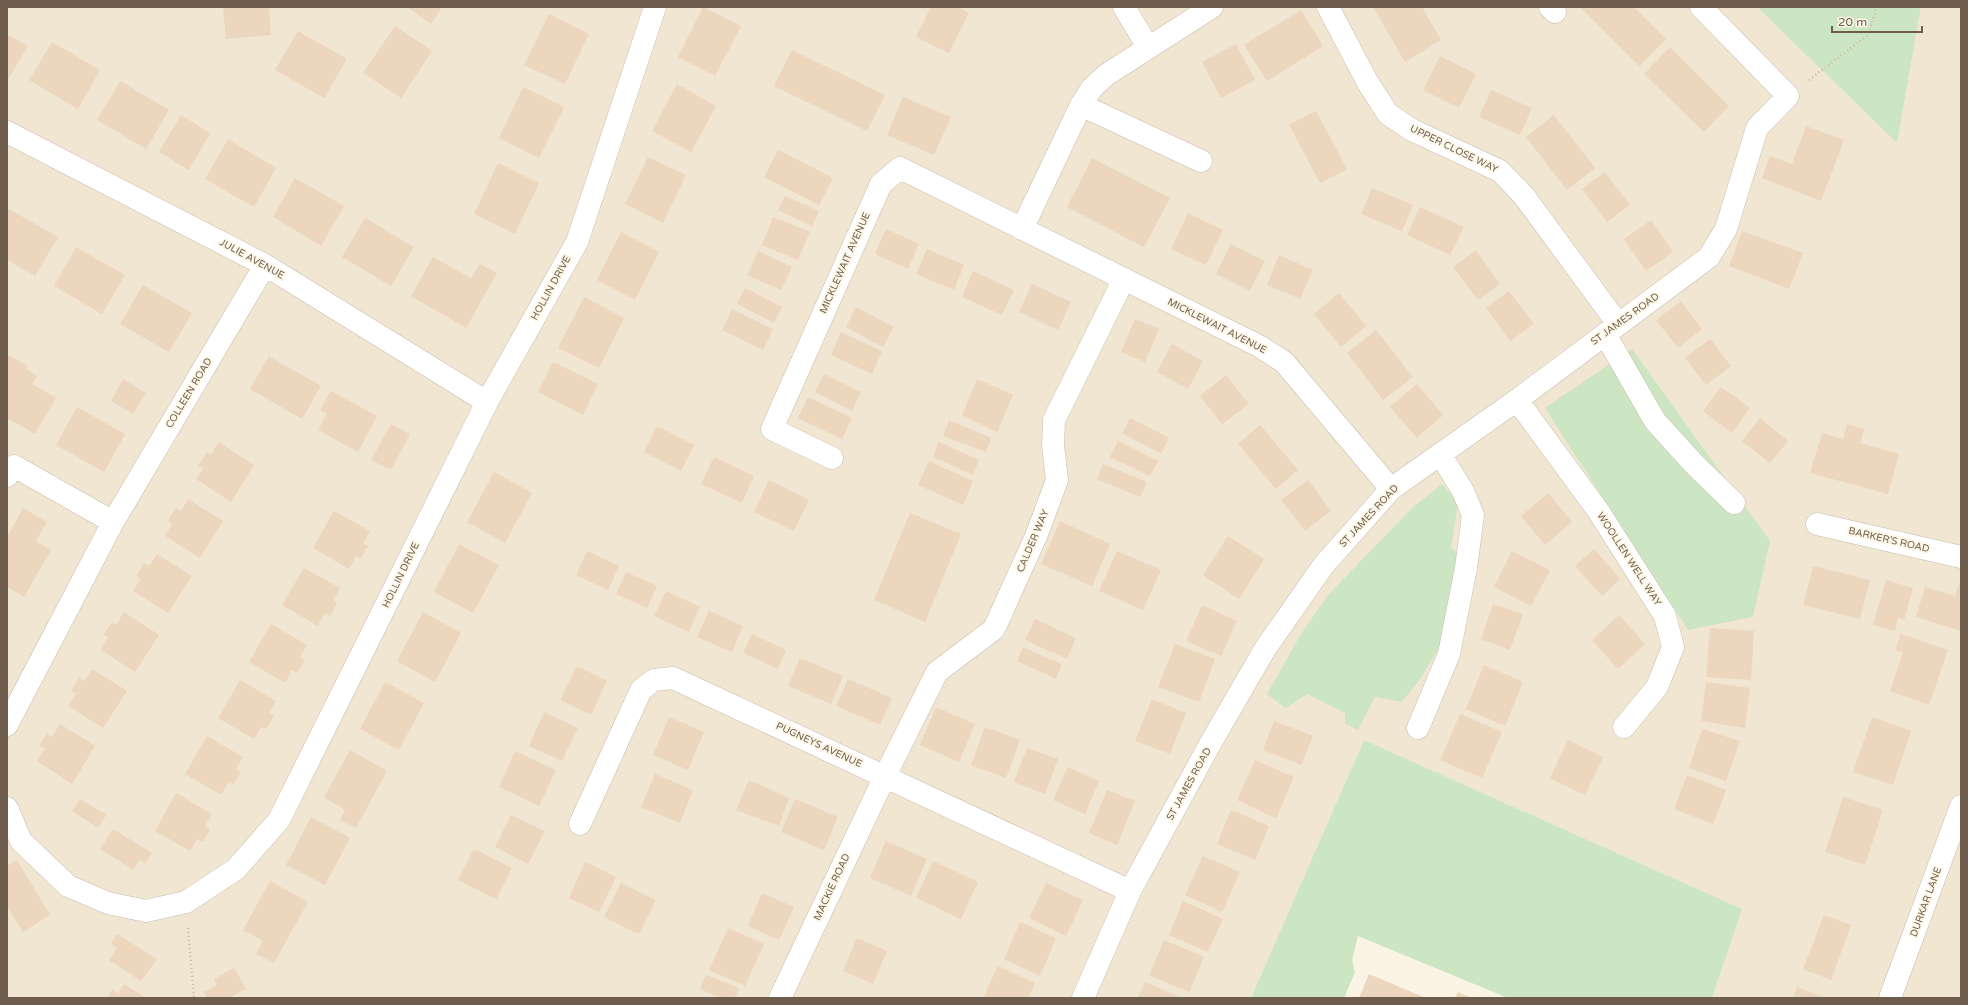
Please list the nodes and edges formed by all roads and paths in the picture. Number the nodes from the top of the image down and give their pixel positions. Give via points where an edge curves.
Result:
1 (655, 7) edge
2 (1124, 7) edge
3 (1212, 7) edge
4 (1328, 7) edge
5 (1701, 7) edge
6 (1877, 7) edge
7 (1148, 47) junction
8 (1788, 96) junction
9 (1081, 106) junction
10 (7, 132) edge
11 (1201, 160) dead end
12 (1022, 229) junction
13 (265, 264) junction
14 (1124, 278) junction
15 (1612, 329) junction
16 (1517, 400) junction
17 (487, 402) junction
18 (1440, 454) junction
19 (832, 458) dead end
20 (7, 476) edge
21 (1391, 489) junction
22 (1734, 503) dead end
23 (113, 522) junction
24 (1817, 524) dead end
25 (1961, 557) edge
26 (7, 725) edge
27 (1624, 727) dead end
28 (1418, 728) dead end
29 (885, 776) junction
30 (1961, 806) edge
31 (7, 808) edge
32 (580, 824) dead end
33 (1130, 891) junction
34 (186, 902) junction
35 (194, 998) edge
36 (780, 998) edge
37 (1083, 998) edge
38 (1890, 998) edge

1 - 17 street, HOLLIN DRIVE via 577,242
2 - 7 street
3 - 7 street
4 - 15 street, UPPER CLOSE WAY via 1368,83 1388,114 1412,130 1500,171 1524,196
5 - 8 street
6 - 8 path via 1868,35
7 - 9 street via 1106,75 1092,88
8 - 15 street, ST JAMES ROAD via 1757,128 1726,229 1709,257
9 - 11 street
9 - 12 street
10 - 13 street, JULIE AVENUE
12 - 14 street, MICKLEWAIT AVENUE
12 - 19 street, MICKLEWAIT AVENUE via 900,168 881,184 772,429
13 - 17 street, JULIE AVENUE
13 - 23 street, COLLEEN ROAD
14 - 21 street, MICKLEWAIT AVENUE via 1259,346 1284,362
14 - 29 street, CALDER WAY via 1054,420 1053,446 1057,480 1037,534 994,629 937,672
15 - 16 street, ST JAMES ROAD
15 - 22 street, UPPER CLOSE WAY via 1655,421
16 - 18 street, ST JAMES ROAD
16 - 27 street, WOOLLEN WELL WAY via 1599,512 1665,616 1673,648 1657,687
17 - 34 street, HOLLIN DRIVE via 279,820 236,869
18 - 21 street, ST JAMES ROAD
18 - 28 street via 1463,491 1473,514 1466,568 1448,654
20 - 23 street via 14,466
21 - 33 street, ST JAMES ROAD via 1323,566 1265,649
23 - 26 street, COLLEEN ROAD
24 - 25 street, BARKER'S ROAD
29 - 32 street, PUGNEYS AVENUE via 673,678 654,680 641,690
29 - 33 street, PUGNEYS AVENUE
29 - 36 street, MACKIE ROAD
30 - 38 street, DURKAR LANE
31 - 34 street, HOLLIN DRIVE via 22,841 68,886 108,902 146,911
33 - 37 street, ST JAMES ROAD
34 - 35 path

